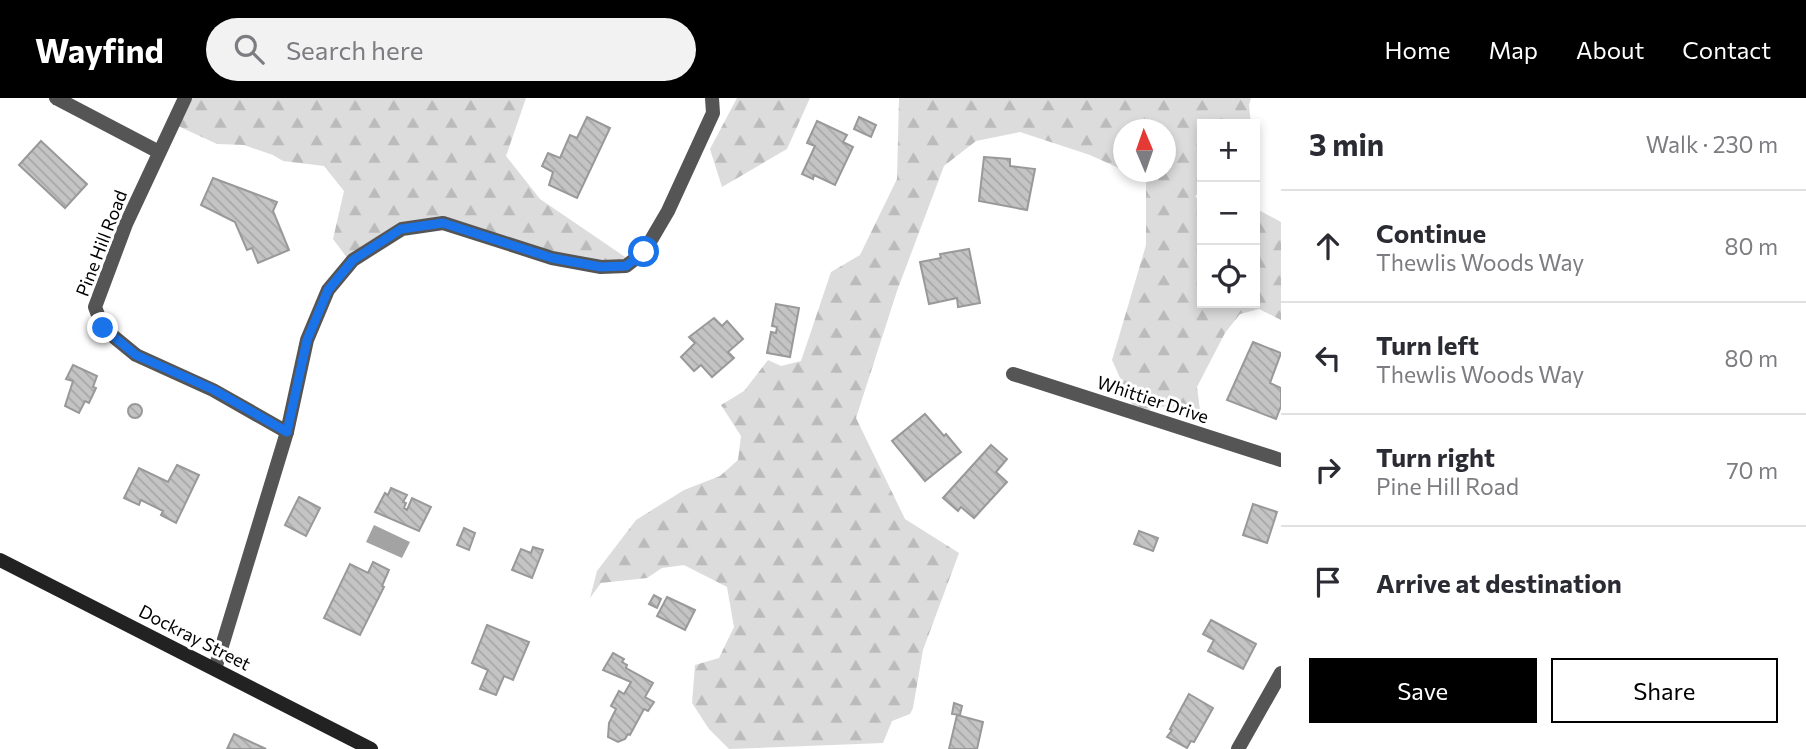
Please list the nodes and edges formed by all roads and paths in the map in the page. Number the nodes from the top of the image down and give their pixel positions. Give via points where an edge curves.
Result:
1 (56, 98) edge
2 (185, 98) edge
3 (712, 98) edge
4 (159, 152) junction
5 (1013, 374) dead end
6 (287, 432) junction
7 (1281, 460) edge
8 (0, 561) edge
9 (215, 669) junction
10 (1281, 673) edge
11 (371, 749) edge
12 (1238, 749) edge

1 - 4 street
2 - 4 street, Pine Hill Road
3 - 6 street via 713,113 668,211 644,252 626,266 601,267 552,258 443,223 401,229 353,260 328,290 307,340
4 - 6 street, Pine Hill Road via 94,307 103,328 136,355 214,390
5 - 7 street, Whittier Drive
6 - 9 street
8 - 9 street, Dockray Street
9 - 11 street, Dockray Street
10 - 12 street

